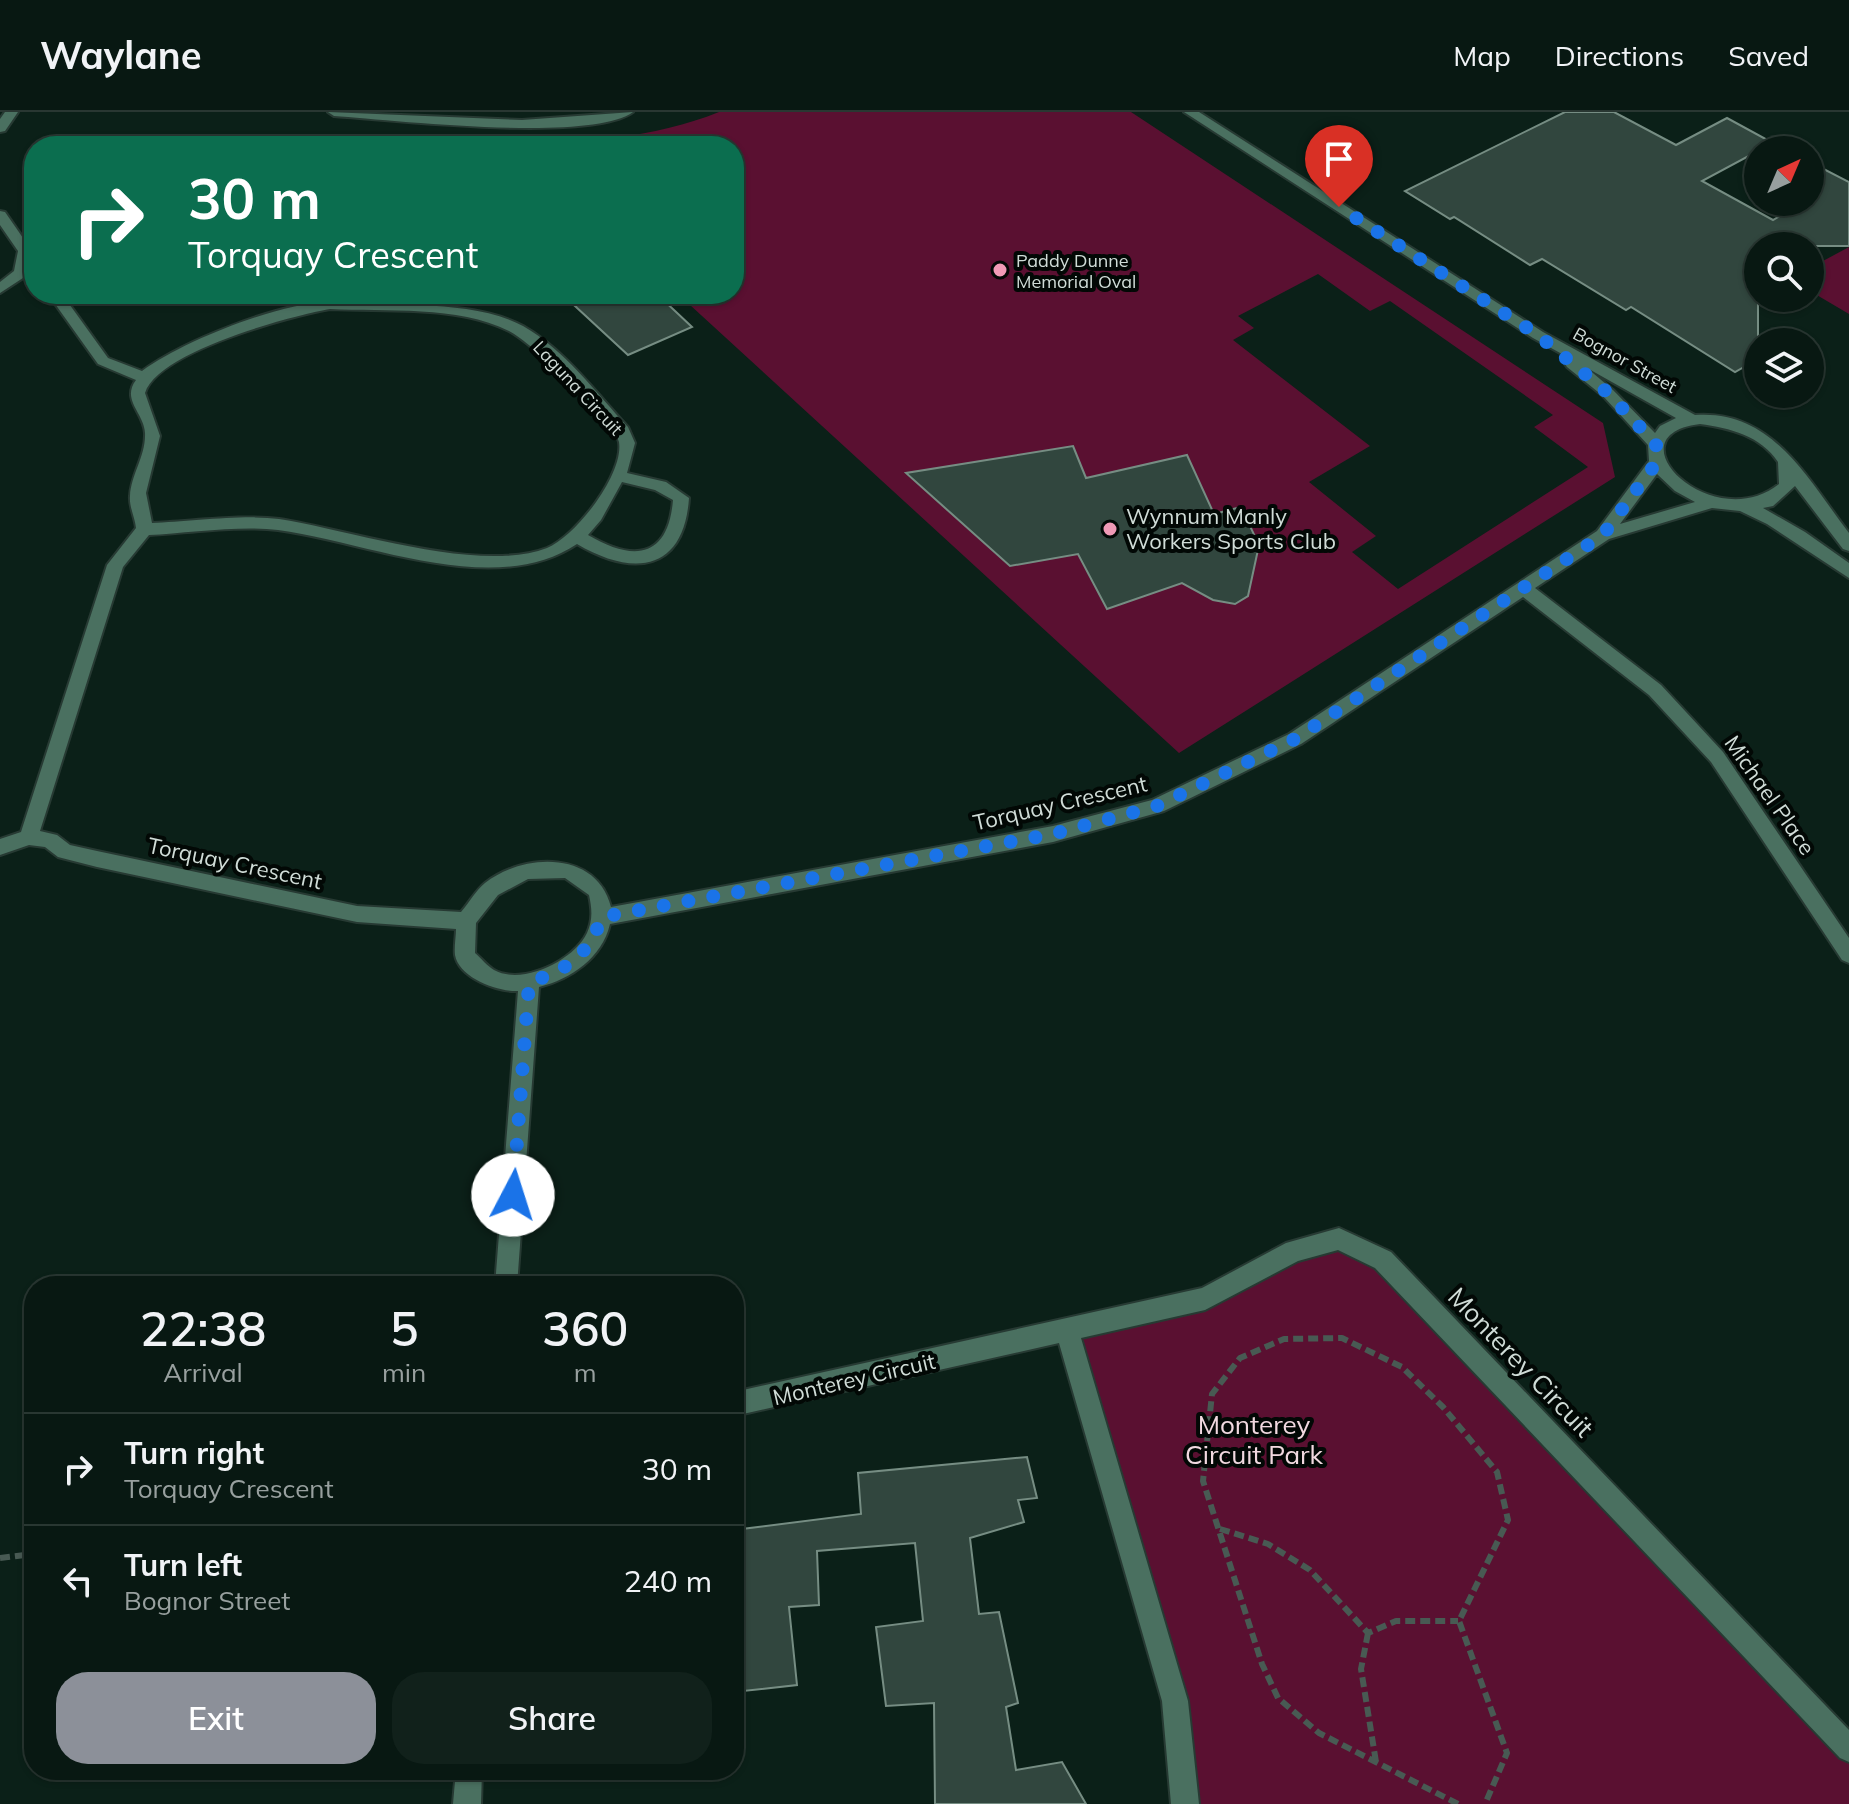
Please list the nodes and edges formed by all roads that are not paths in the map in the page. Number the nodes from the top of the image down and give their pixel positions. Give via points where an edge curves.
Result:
1 (12, 112) edge
2 (334, 112) edge
3 (627, 112) edge
4 (1190, 112) edge
5 (0, 128) edge
6 (0, 215) edge
7 (24, 250) edge
8 (24, 277) edge
9 (0, 289) edge
10 (62, 304) edge
11 (1538, 335) junction
12 (145, 378) junction
13 (1692, 420) junction
14 (1656, 444) junction
15 (1657, 462) junction
16 (1787, 464) junction
17 (618, 476) junction
18 (1712, 502) junction
19 (1743, 506) junction
20 (144, 529) junction
21 (1603, 535) junction
22 (577, 536) junction
23 (1849, 545) edge
24 (1849, 572) edge
25 (1523, 588) junction
26 (29, 837) junction
27 (0, 847) edge
28 (602, 917) junction
29 (466, 921) junction
30 (1849, 954) edge
31 (529, 983) junction
32 (507, 1276) edge
33 (1067, 1330) junction
34 (744, 1402) edge
35 (1849, 1749) edge
36 (468, 1780) edge
37 (467, 1804) edge
38 (1185, 1804) edge

1 - 5 street
2 - 3 street via 510,123
4 - 11 street, Bognor Street
6 - 7 street
8 - 9 street
10 - 12 street via 103,361
11 - 13 street, Bognor Street
11 - 14 street, Bognor Street via 1608,393
12 - 17 street, Laguna Circuit via 183,352 307,308 483,315 534,339 623,431 626,455
12 - 20 street via 137,395 153,439 138,493
13 - 14 street, Bognor Street via 1672,426
13 - 16 street, Bognor Street via 1743,427 1770,443
14 - 15 street
15 - 18 street via 1679,486
15 - 21 street, Torquay Crescent
16 - 19 street via 1787,486 1776,497
16 - 23 street, Bognor Street
17 - 22 street, Laguna Circuit
17 - 22 street via 660,486 681,498 679,524 663,549 639,559 607,554
18 - 19 street
18 - 21 street, Torquay Crescent
19 - 24 street
20 - 22 street, Laguna Circuit via 275,524 479,562 553,552
20 - 26 street via 115,565
21 - 25 street, Torquay Crescent
25 - 28 street, Torquay Crescent via 1295,739 1157,806 1053,834
25 - 30 street, Michael Place via 1655,690 1717,757
26 - 27 street
26 - 29 street, Torquay Crescent via 97,859 357,914
28 - 29 street via 597,891 569,870 525,871 491,889
28 - 31 street via 592,944 564,969
29 - 31 street via 465,956 492,980
31 - 32 street
33 - 34 street, Monterey Circuit
33 - 35 street, Monterey Circuit via 1205,1299 1294,1251 1339,1239 1383,1260
33 - 38 street via 1175,1701
36 - 37 street

